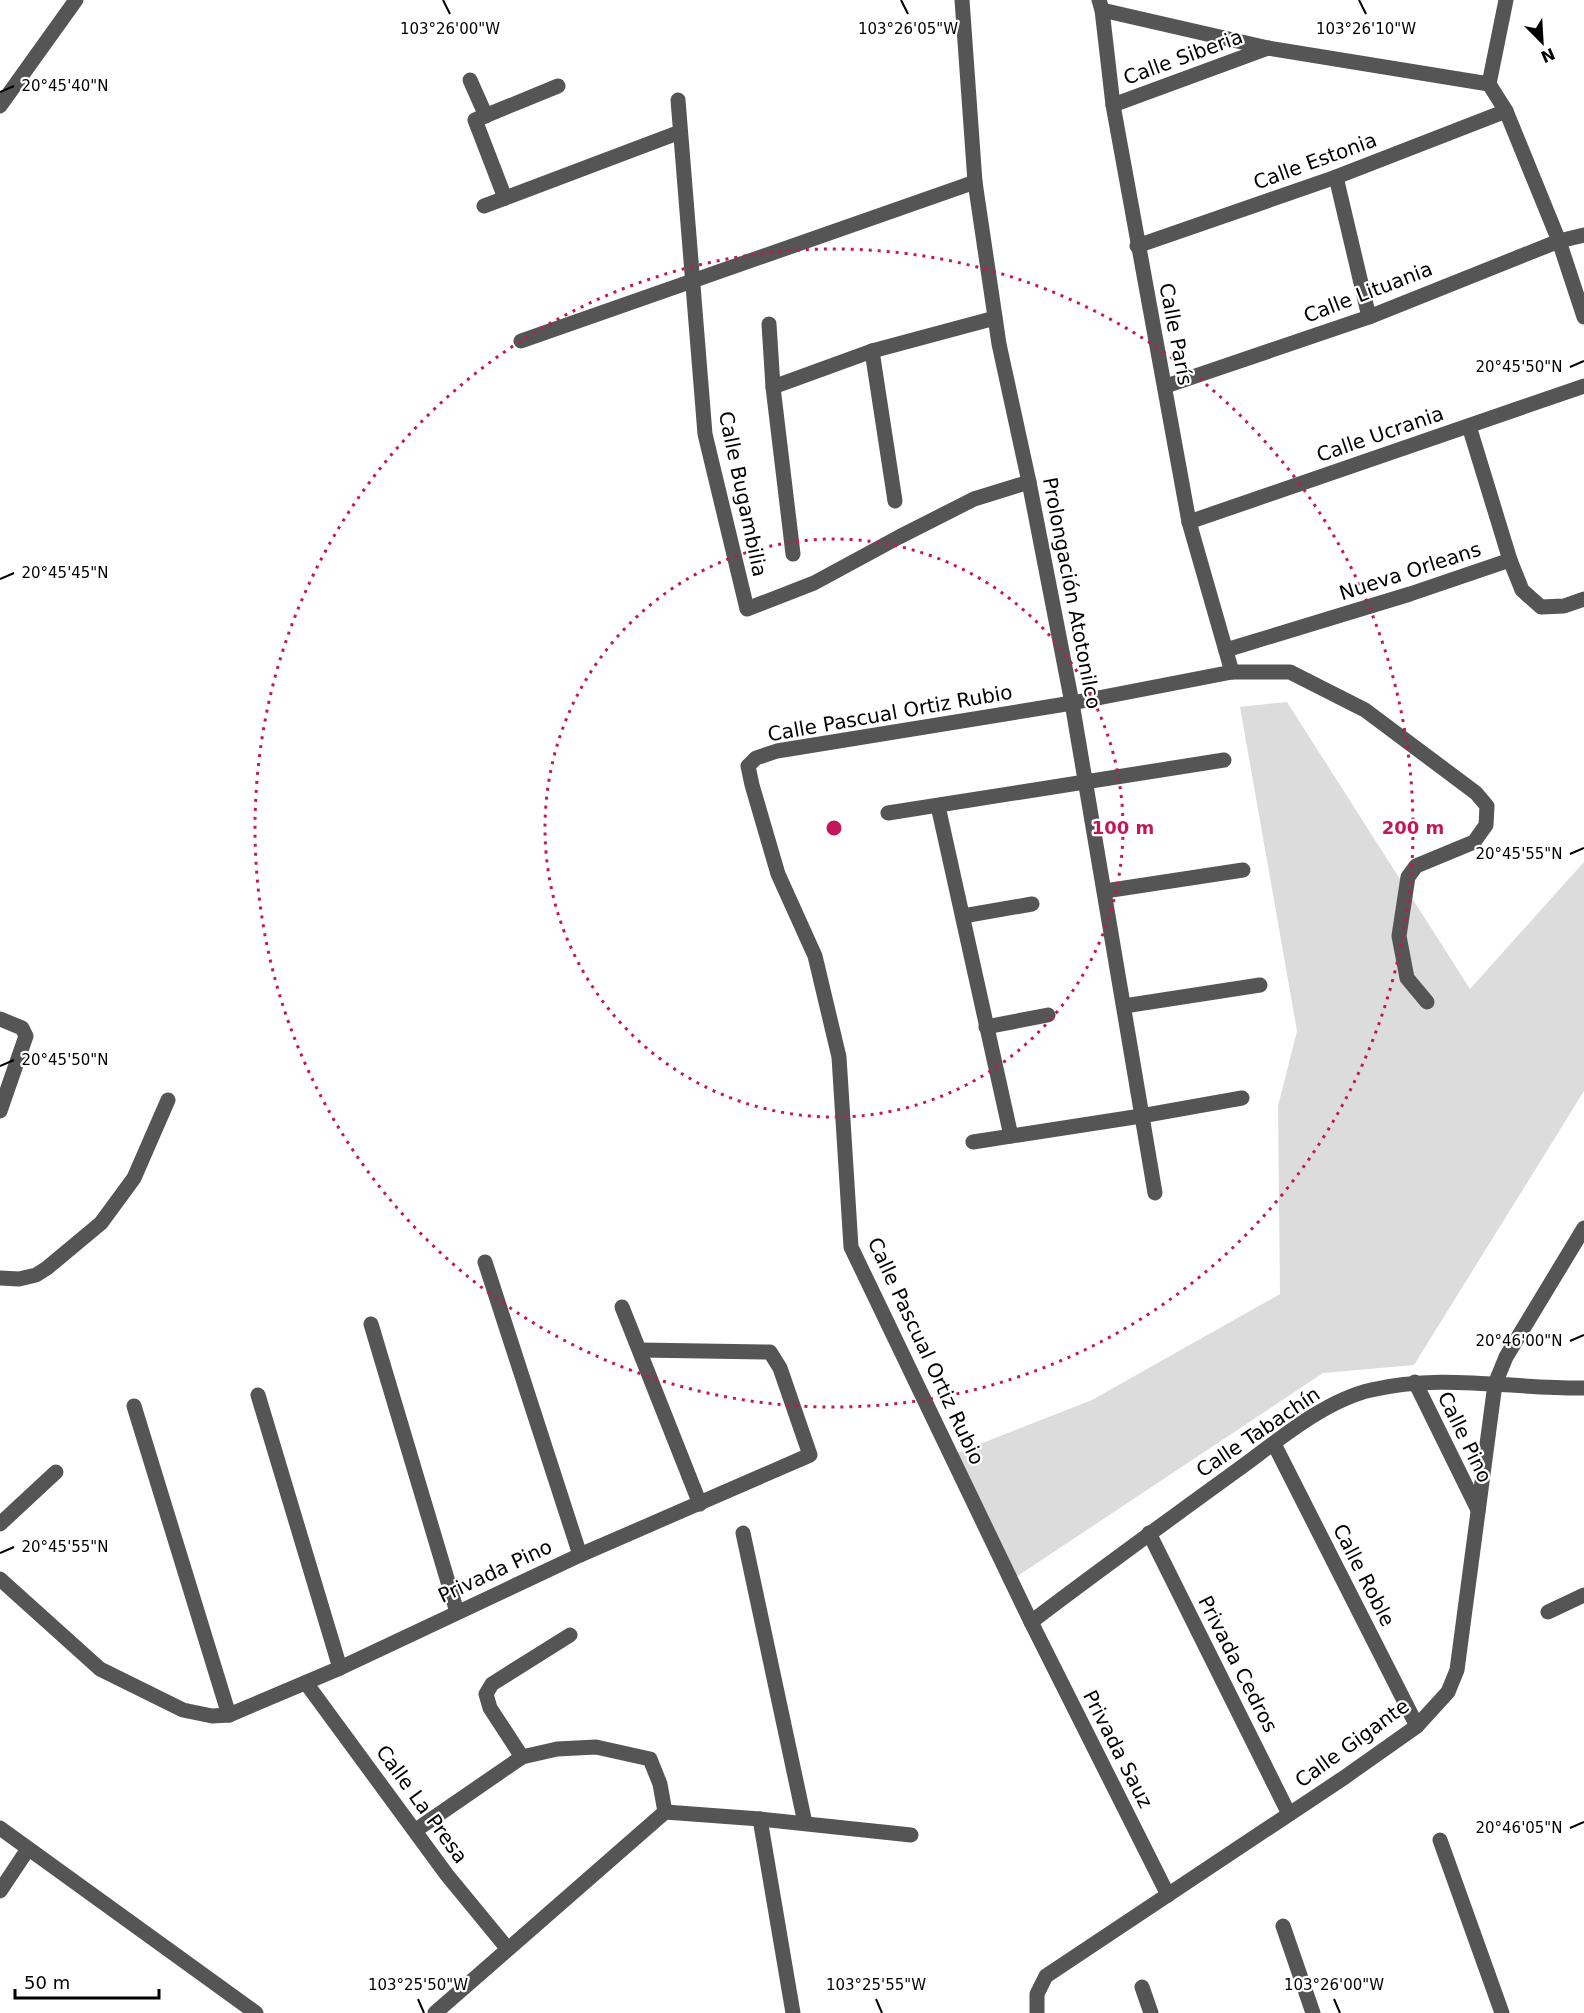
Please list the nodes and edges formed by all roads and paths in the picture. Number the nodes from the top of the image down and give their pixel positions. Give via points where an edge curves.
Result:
1 (76, 0) edge
2 (962, 0) edge
3 (1506, 0) edge
4 (1100, 5) edge
5 (1268, 48) junction
6 (470, 80) dead end
7 (1489, 84) junction
8 (558, 86) dead end
9 (678, 100) dead end
10 (1113, 105) junction
11 (0, 106) edge
12 (1506, 111) junction
13 (486, 116) junction
14 (680, 132) junction
15 (1336, 177) junction
16 (975, 182) junction
17 (506, 198) junction
18 (484, 206) dead end
19 (1584, 235) edge
20 (1558, 241) junction
21 (1137, 246) junction
22 (693, 281) junction
23 (1584, 316) edge
24 (1369, 317) junction
25 (995, 318) junction
26 (769, 324) dead end
27 (521, 341) dead end
28 (872, 351) junction
29 (1166, 386) junction
30 (1584, 386) edge
31 (773, 387) junction
32 (1469, 426) junction
33 (1029, 482) junction
34 (895, 501) dead end
35 (1189, 522) junction
36 (793, 554) dead end
37 (1510, 560) junction
38 (1584, 599) edge
39 (1226, 651) junction
40 (1232, 672) junction
41 (1072, 703) junction
42 (1224, 760) dead end
43 (1086, 781) junction
44 (938, 806) junction
45 (888, 813) dead end
46 (1243, 870) dead end
47 (1105, 891) junction
48 (1032, 904) dead end
49 (963, 916) junction
50 (1260, 985) dead end
51 (1427, 1002) dead end
52 (1124, 1006) junction
53 (1048, 1014) dead end
54 (0, 1019) edge
55 (986, 1026) junction
56 (1242, 1098) dead end
57 (168, 1100) dead end
58 (0, 1111) edge
59 (1141, 1116) junction
60 (1011, 1136) junction
61 (973, 1142) dead end
62 (1155, 1193) dead end
63 (1584, 1228) edge
64 (484, 1262) dead end
65 (0, 1278) edge
66 (622, 1307) dead end
67 (370, 1324) dead end
68 (640, 1350) junction
69 (1415, 1382) junction
70 (1495, 1384) junction
71 (1584, 1388) edge
72 (258, 1395) dead end
73 (134, 1406) dead end
74 (1274, 1444) junction
75 (56, 1472) dead end
76 (700, 1504) junction
77 (1478, 1510) junction
78 (0, 1524) edge
79 (743, 1533) dead end
80 (1149, 1533) junction
81 (580, 1555) junction
82 (0, 1579) edge
83 (1584, 1595) edge
84 (457, 1612) junction
85 (1548, 1612) dead end
86 (1031, 1622) junction
87 (570, 1635) dead end
88 (340, 1668) junction
89 (306, 1683) junction
90 (229, 1715) junction
91 (1417, 1726) junction
92 (522, 1757) junction
93 (664, 1812) junction
94 (1289, 1814) junction
95 (760, 1818) junction
96 (805, 1824) junction
97 (0, 1828) edge
98 (416, 1830) junction
99 (911, 1835) dead end
100 (1440, 1840) dead end
101 (28, 1849) junction
102 (0, 1891) edge
103 (1168, 1894) junction
104 (1283, 1926) dead end
105 (507, 1948) junction
106 (1142, 1987) dead end
107 (256, 2013) edge
108 (435, 2013) edge
109 (793, 2013) edge
110 (1037, 2013) edge
111 (1151, 2013) edge
112 (1313, 2013) edge
113 (1502, 2013) edge

1 - 11 street
2 - 16 street, Prolongación Atotonilco
3 - 7 street
4 - 5 street
4 - 10 street, Calle París
5 - 7 street
5 - 10 street, Calle Siberia
6 - 13 street
7 - 12 street
8 - 13 street
9 - 14 street, Calle Bugambilia
10 - 21 street, Calle París
12 - 15 street, Calle Estonia
12 - 20 street
13 - 17 street via 476,120
14 - 17 street
14 - 22 street, Calle Bugambilia
15 - 21 street, Calle Estonia
15 - 24 street
16 - 22 street
16 - 25 street, Prolongación Atotonilco
17 - 18 street
19 - 20 street, Calle Lituania
20 - 23 street
20 - 24 street, Calle Lituania
21 - 29 street, Calle París
22 - 27 street
22 - 33 street, Calle Bugambilia via 705,434 747,609 814,583 974,500
24 - 29 street, Calle Lituania
25 - 28 street
25 - 33 street, Prolongación Atotonilco
26 - 31 street
28 - 31 street
28 - 34 street
29 - 35 street, Calle París
30 - 32 street, Calle Ucrania
31 - 36 street
32 - 35 street, Calle Ucrania
32 - 37 street
33 - 41 street, Prolongación Atotonilco
35 - 39 street, Calle París
37 - 38 street, Nueva Orleans via 1522,590 1541,607 1564,606
37 - 39 street, Nueva Orleans
39 - 40 street, Calle París
40 - 41 street, Calle Pascual Ortiz Rubio
40 - 51 street, Calle Pascual Ortiz Rubio via 1290,672 1365,710 1476,793 1487,806 1486,825 1474,842 1416,866 1408,877 1399,936 1407,978
41 - 43 street, Prolongación Atotonilco
41 - 86 street, Calle Pascual Ortiz Rubio via 777,751 756,758 748,766 778,874 815,956 839,1057 851,1246
42 - 43 street
43 - 44 street
43 - 47 street, Prolongación Atotonilco
44 - 45 street
44 - 49 street
46 - 47 street
47 - 52 street, Prolongación Atotonilco
48 - 49 street
49 - 55 street
50 - 52 street
52 - 59 street, Prolongación Atotonilco
53 - 55 street
54 - 58 street via 22,1028 26,1036
55 - 60 street
56 - 59 street
57 - 65 street via 134,1178 101,1223 36,1275
59 - 60 street
59 - 62 street, Prolongación Atotonilco
60 - 61 street
63 - 70 street, Calle Gigante via 1506,1357
64 - 81 street
66 - 68 street
67 - 84 street
68 - 76 street
68 - 76 street, Privada Pino via 770,1352 780,1368 810,1455
69 - 70 street, Calle Tabachín
69 - 74 street, Calle Tabachín via 1369,1390 1328,1407
69 - 77 street, Calle Pino
70 - 71 street, Calle Tabachín
70 - 77 street, Calle Gigante
72 - 88 street
73 - 90 street
74 - 80 street, Calle Tabachín
74 - 91 street, Calle Roble
75 - 78 street
76 - 81 street, Privada Pino
77 - 91 street, Calle Gigante via 1457,1670 1448,1692
79 - 96 street
80 - 86 street, Calle Tabachín
80 - 94 street, Privada Cedros
81 - 84 street, Privada Pino
82 - 90 street, Privada Pino via 100,1669 183,1710
83 - 85 street
84 - 88 street, Privada Pino
86 - 103 street, Privada Sauz
87 - 92 street via 492,1684 486,1694 490,1708
88 - 89 street, Privada Pino
89 - 90 street, Privada Pino
89 - 98 street, Calle La Presa
91 - 94 street, Calle Gigante
92 - 93 street via 596,1746 650,1759 660,1784
92 - 98 street
93 - 95 street
93 - 105 street
94 - 103 street, Calle Gigante
95 - 96 street
95 - 109 street
96 - 99 street
97 - 101 street
98 - 105 street, Calle La Presa
100 - 113 street
101 - 102 street
101 - 107 street
103 - 110 street, Calle Gigante via 1046,1976 1037,1994
104 - 112 street
105 - 108 street
106 - 111 street

